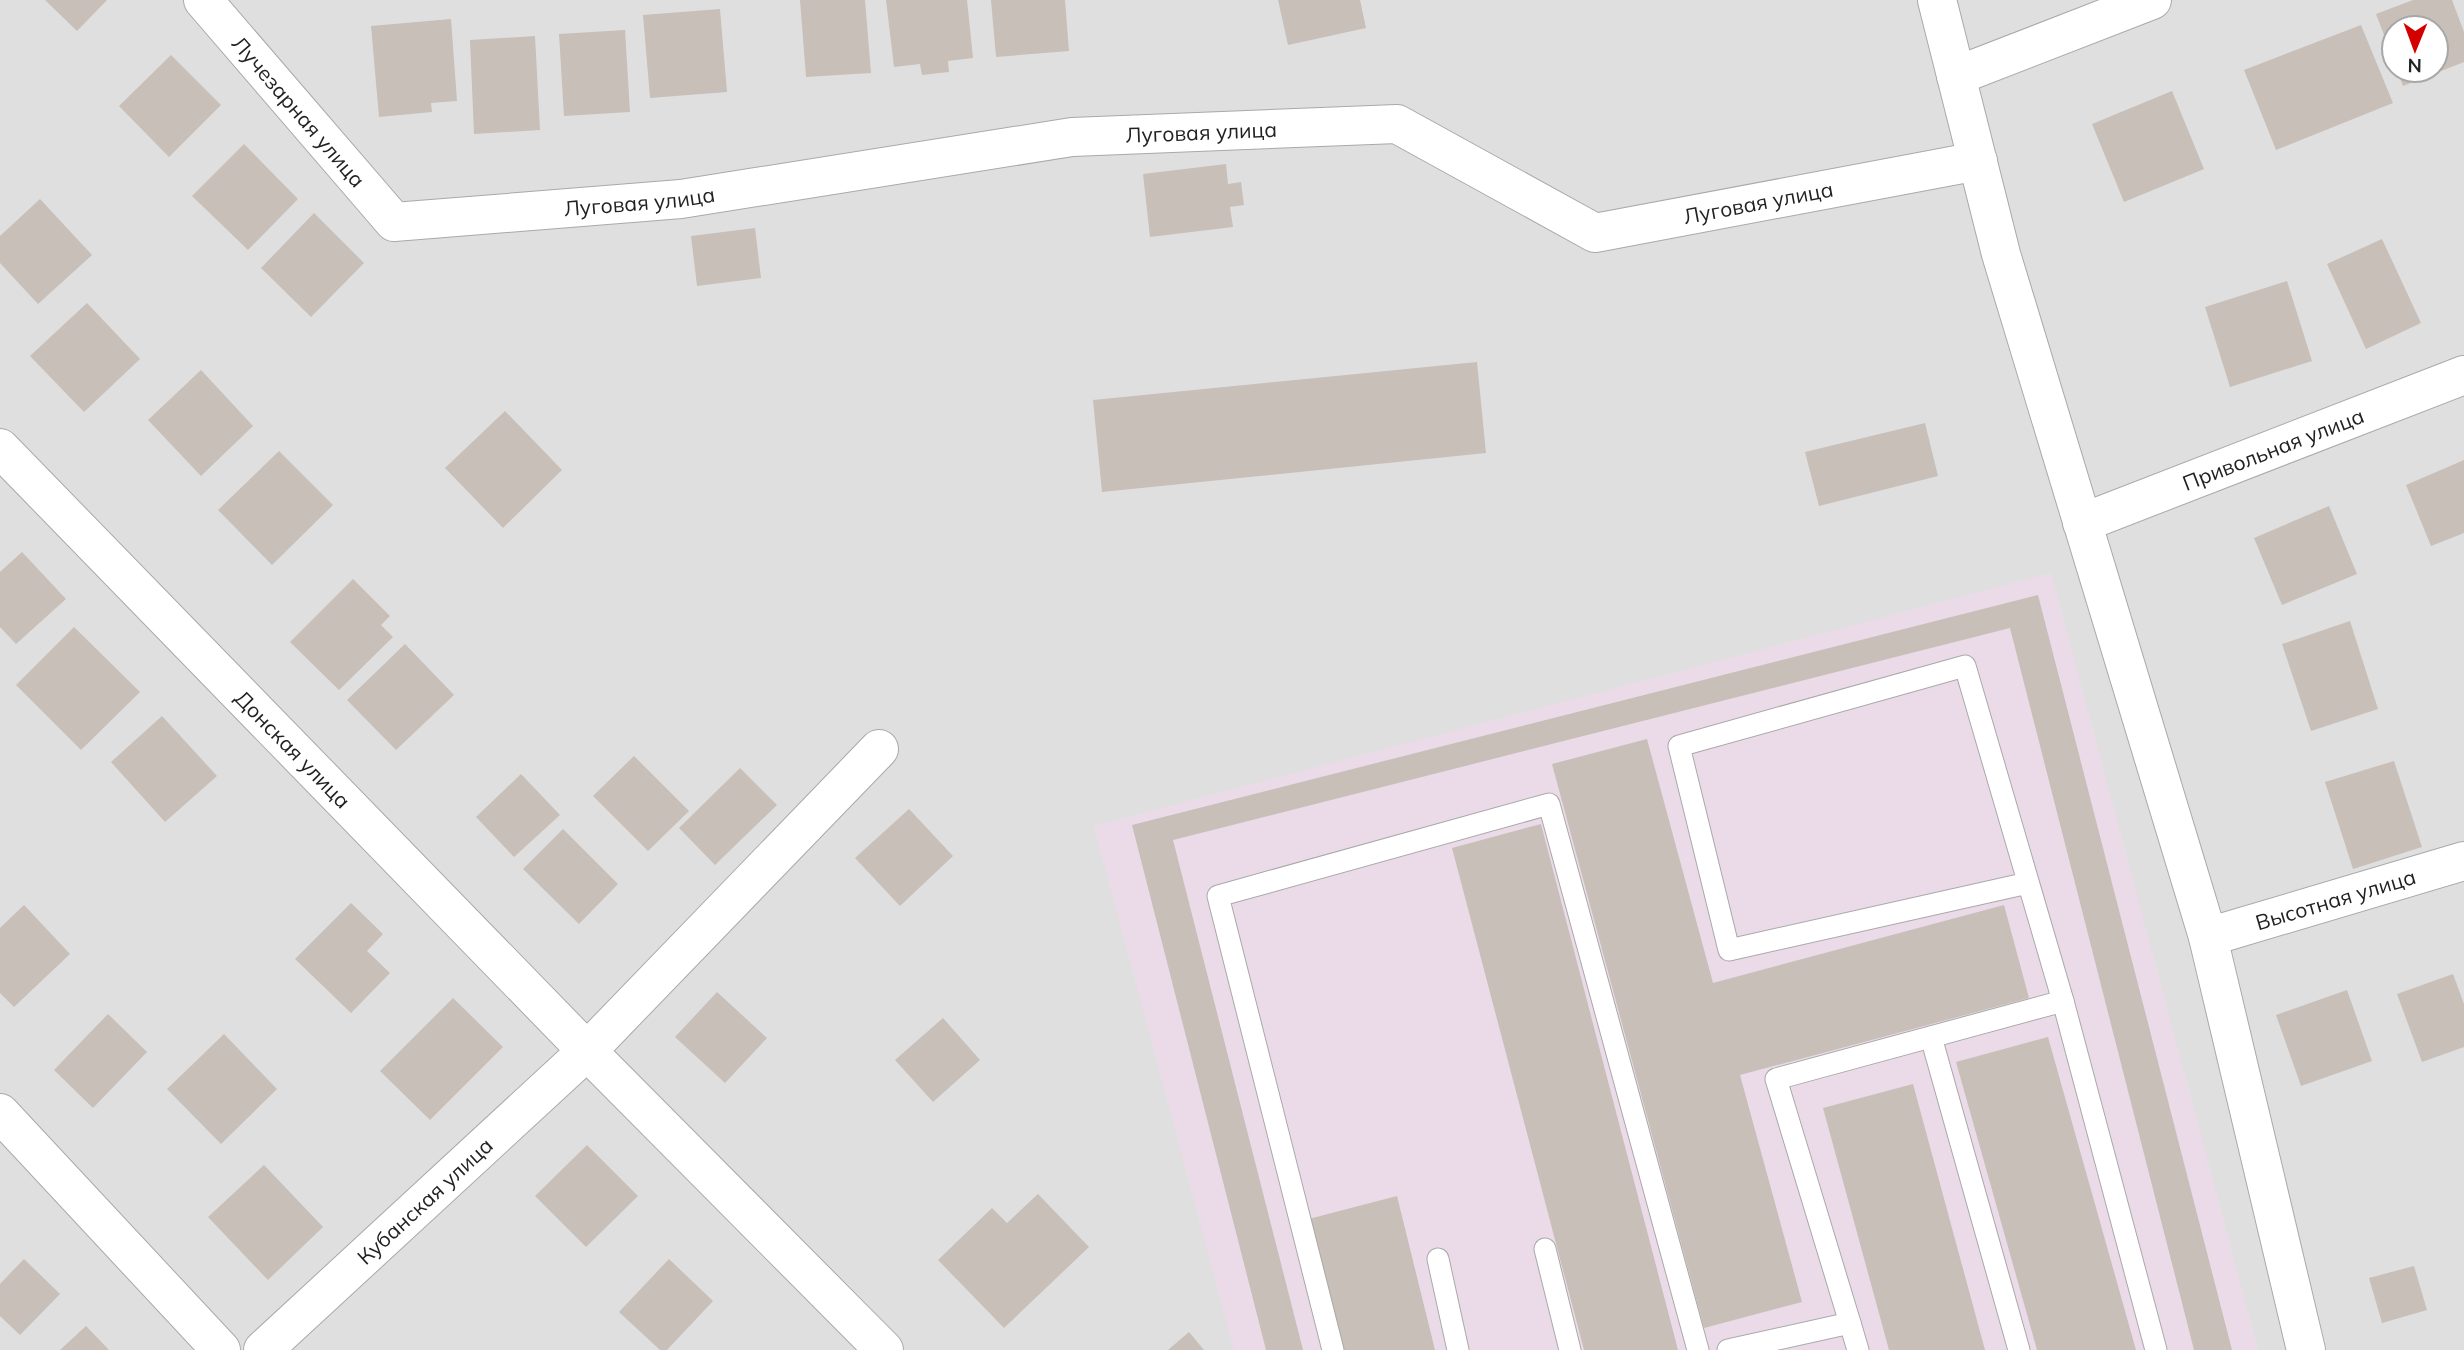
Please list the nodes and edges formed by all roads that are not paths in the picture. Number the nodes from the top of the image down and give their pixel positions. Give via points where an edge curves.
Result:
1 (203, 0) edge
2 (1937, 0) edge
3 (2152, 0) edge
4 (1956, 76) junction
5 (1978, 161) junction
6 (394, 222) joint
7 (2464, 375) edge
8 (0, 448) edge
9 (2082, 523) junction
10 (879, 749) dead end
11 (2464, 861) edge
12 (2028, 883) dead end
13 (2208, 937) junction
14 (2063, 1001) junction
15 (1931, 1037) junction
16 (587, 1051) junction
17 (0, 1113) edge
18 (1545, 1249) dead end
19 (1438, 1259) dead end
20 (1850, 1323) junction
21 (222, 1350) edge
22 (263, 1350) edge
23 (884, 1350) edge
24 (1333, 1350) edge
25 (1458, 1350) edge
26 (1570, 1350) edge
27 (1698, 1350) edge
28 (1728, 1350) edge
29 (1858, 1350) edge
30 (2020, 1350) edge
31 (2157, 1350) edge
32 (2306, 1350) edge

1 - 6 street, Лучезарная улица
2 - 4 street
3 - 4 street
4 - 5 street
5 - 6 street, Луговая улица via 1595,233 1397,124 1072,137 681,199
5 - 9 street via 2001,254
7 - 9 street, Привольная улица
8 - 16 street, Донская улица
9 - 13 street
10 - 16 street, Кубанская улица
11 - 13 street, Высотная улица
12 - 14 lane via 1729,950 1679,746 1965,666
13 - 32 street
14 - 15 lane
14 - 31 lane
15 - 20 lane via 1776,1079
15 - 30 lane
16 - 22 street, Кубанская улица
16 - 23 street
17 - 21 street
18 - 26 lane
19 - 25 lane
20 - 28 lane
20 - 29 lane
24 - 27 lane via 1218,896 1549,804

